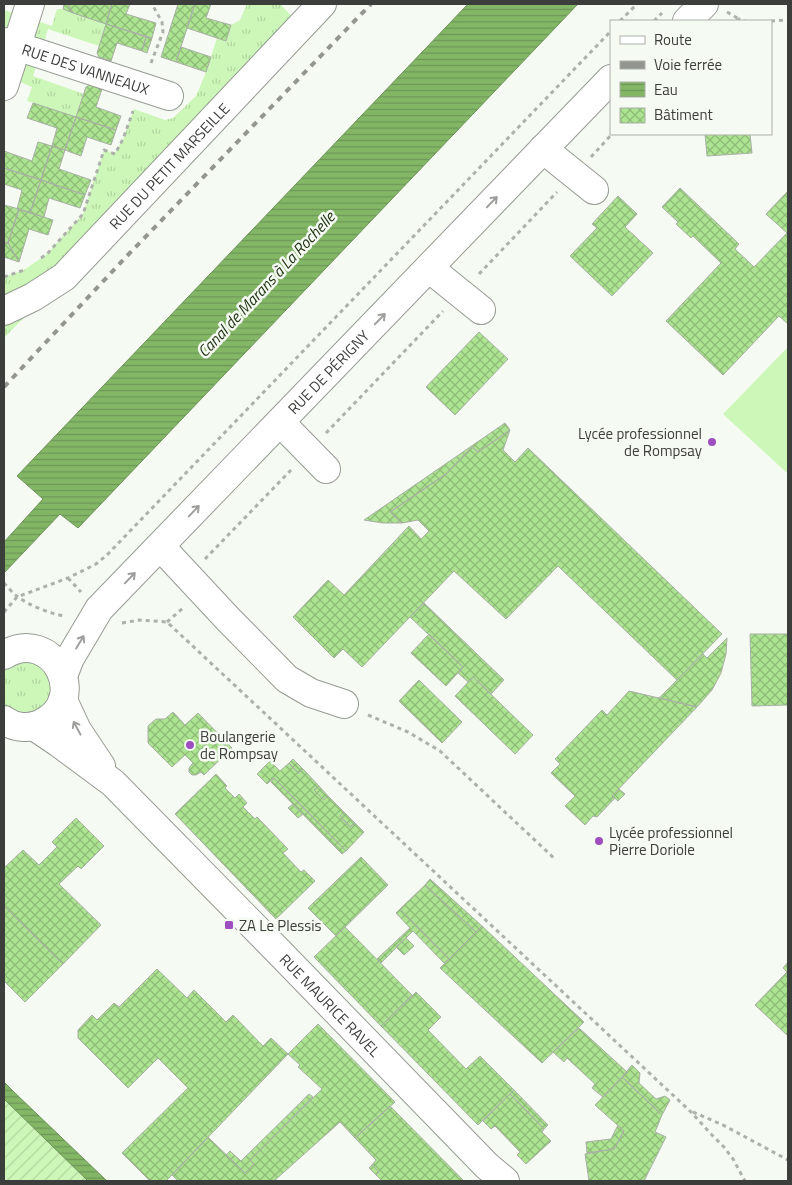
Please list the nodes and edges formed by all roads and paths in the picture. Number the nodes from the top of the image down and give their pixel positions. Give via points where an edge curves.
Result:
1 (30, 4) edge
2 (152, 4) edge
3 (322, 4) edge
4 (637, 4) edge
5 (683, 4) edge
6 (714, 7) edge
7 (621, 20) edge
8 (667, 20) edge
9 (689, 20) edge
10 (738, 20) edge
11 (788, 20) edge
12 (772, 22) edge
13 (610, 32) edge
14 (10, 44) edge
15 (4, 86) edge
16 (607, 86) edge
17 (142, 87) junction
18 (169, 96) dead end
19 (611, 135) edge
20 (544, 149) junction
21 (584, 182) junction
22 (39, 260) dead end
23 (429, 268) junction
24 (24, 270) dead end
25 (4, 277) edge
26 (471, 301) junction
27 (4, 311) edge
28 (280, 422) junction
29 (318, 460) junction
30 (160, 546) junction
31 (4, 583) edge
32 (195, 584) junction
33 (17, 597) junction
34 (4, 612) edge
35 (6, 651) edge
36 (63, 688) junction
37 (344, 704) joint
38 (16, 727) edge
39 (113, 783) junction
40 (556, 860) dead end
41 (691, 1112) junction
42 (788, 1160) edge
43 (505, 1181) edge
44 (745, 1181) edge

1 - 14 street
2 - 17 path via 162,22 163,32
3 - 27 street, RUE DU PETIT MARSEILLE via 64,277
4 - 7 path
5 - 8 street
6 - 9 street
6 - 10 path
11 - 12 path
13 - 33 path via 107,555 68,578
14 - 15 street
14 - 17 street, RUE DES VANNEAUX
16 - 20 street, RUE DE PÉRIGNY
17 - 18 street, RUE DES VANNEAUX
17 - 22 path via 115,154 104,150 83,214
19 - 21 path
20 - 21 street
23 -> 20 street, RUE DE PÉRIGNY
21 - 26 path
23 - 26 street
28 -> 23 street, RUE DE PÉRIGNY
24 - 25 path
26 - 29 path
28 - 29 street
30 -> 28 street, RUE DE PÉRIGNY
29 - 32 path via 203,562
30 - 32 street
36 -> 30 street, RUE DE PÉRIGNY via 70,658 99,609
31 - 33 path
32 - 37 street via 287,679 311,693
32 - 41 path via 182,608 166,622
33 - 34 path
35 - 36 street, RUE MAURICE RAVEL via 23,648 48,655 57,664
36 - 38 street, RUE DE PÉRIGNY via 56,712 46,721
39 -> 36 street, RUE MAURICE RAVEL via 77,730
37 - 40 path via 408,732 440,751
38 - 39 street, RUE MAURICE RAVEL via 59,743
39 - 43 street, RUE MAURICE RAVEL
41 - 42 path via 724,1125
41 - 44 path via 724,1147

